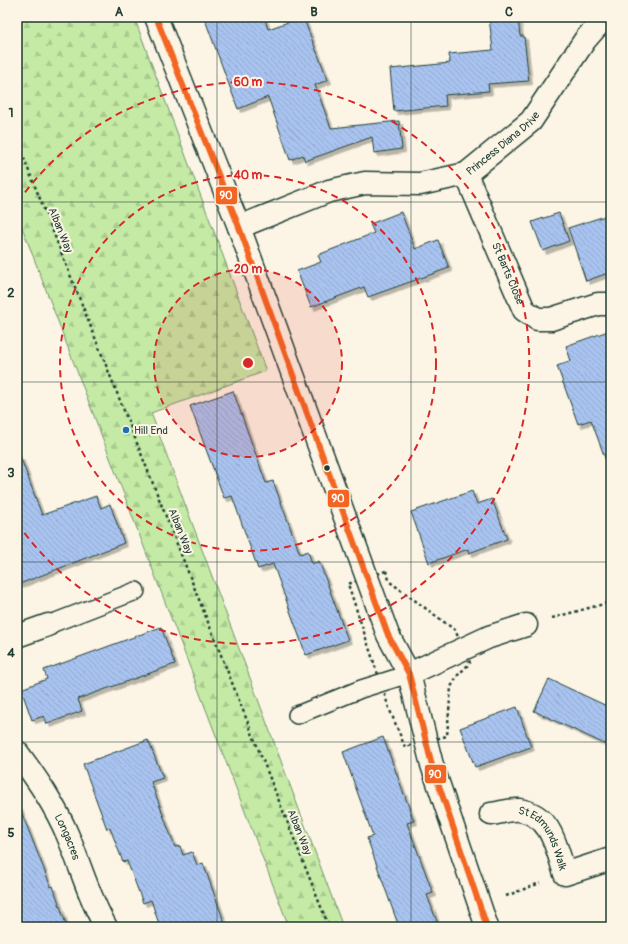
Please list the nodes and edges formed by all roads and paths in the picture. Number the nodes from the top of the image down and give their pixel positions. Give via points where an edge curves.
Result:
1 (156, 17) edge
2 (605, 17) edge
3 (17, 141) edge
4 (466, 174) junction
5 (239, 226) junction
6 (611, 304) edge
7 (136, 591) dead end
8 (611, 602) edge
9 (48, 625) joint
10 (526, 625) joint
11 (17, 636) edge
12 (409, 674) junction
13 (298, 715) dead end
14 (17, 752) edge
15 (491, 814) dead end
16 (611, 859) edge
17 (565, 874) junction
18 (500, 899) dead end
19 (106, 927) edge
20 (329, 927) edge
21 (487, 927) edge

1 - 5 street
2 - 4 street, Princess Diana Drive via 585,40 530,121
3 - 20 path, Alban Way
4 - 5 street, Princess Diana Drive via 420,184 364,184 329,191
4 - 6 street, St Barts Close via 524,310 537,319 551,319 598,304
5 - 12 street via 388,635
7 - 9 lane
8 - 10 path
9 - 11 street
10 - 12 street via 489,637
12 - 13 lane via 361,689
12 - 21 street via 432,765
14 - 19 street, Longacres via 38,779 55,809 86,887
15 - 17 street, St Edmunds Walk via 518,810 536,816 550,829
16 - 17 street, St Edmunds Walk
17 - 18 path

